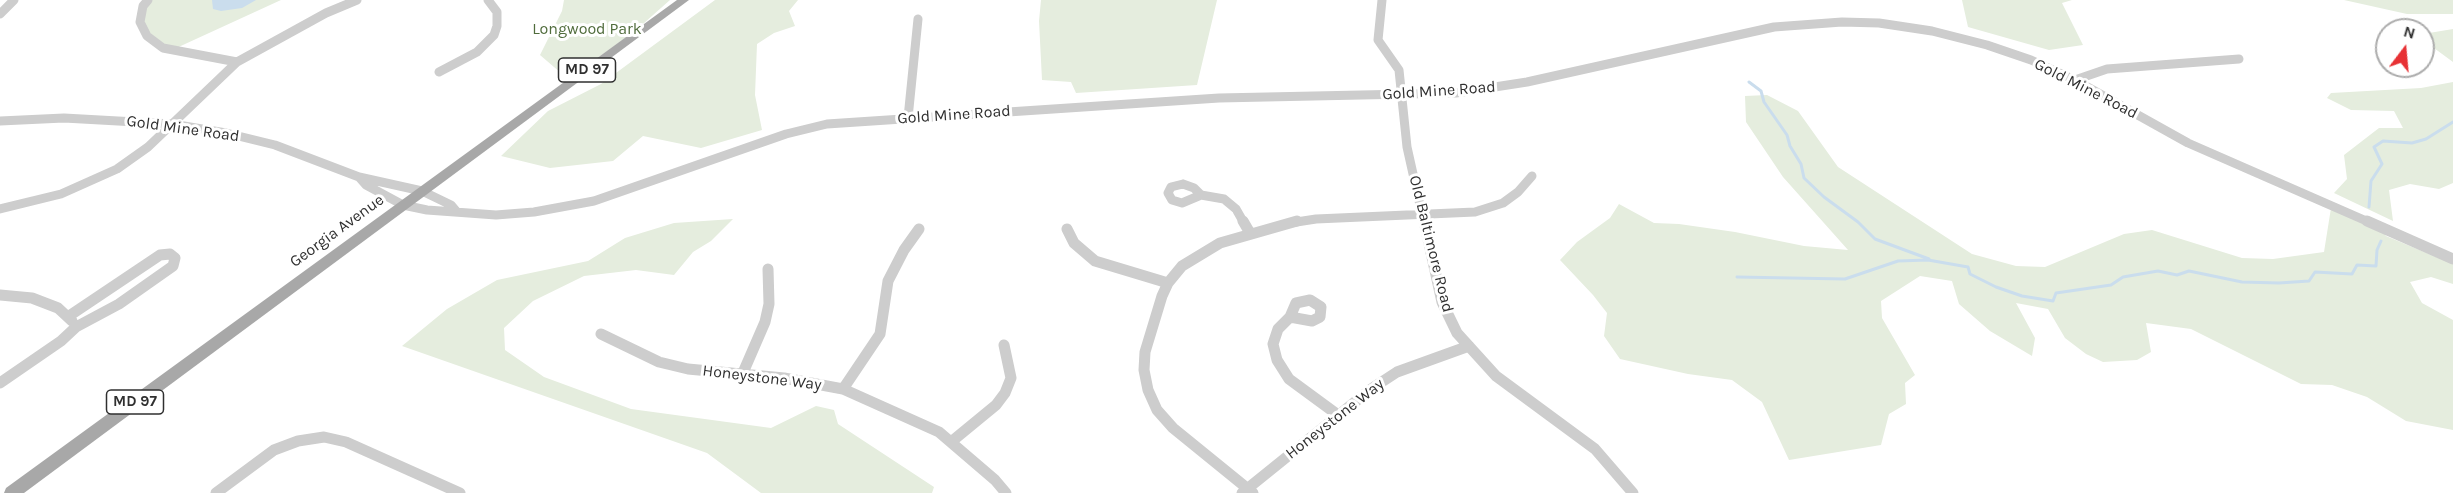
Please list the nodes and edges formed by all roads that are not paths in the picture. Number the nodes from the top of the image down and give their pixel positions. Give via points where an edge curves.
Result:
1 (14, 0) edge
2 (148, 0) edge
3 (357, 0) edge
4 (488, 0) edge
5 (684, 0) edge
6 (1382, 0) edge
7 (0, 14) edge
8 (918, 19) dead end
9 (2239, 59) dead end
10 (237, 62) junction
11 (439, 72) dead end
12 (2075, 80) junction
13 (1402, 95) junction
14 (908, 118) junction
15 (0, 121) edge
16 (172, 124) junction
17 (1532, 176) dead end
18 (359, 177) junction
19 (422, 191) junction
20 (1201, 195) dead end
21 (403, 205) junction
22 (0, 209) edge
23 (456, 211) junction
24 (1422, 214) junction
25 (919, 229) dead end
26 (1067, 229) dead end
27 (1250, 233) junction
28 (2453, 259) edge
29 (768, 269) dead end
30 (1168, 283) junction
31 (0, 295) edge
32 (69, 316) junction
33 (1290, 317) dead end
34 (76, 327) junction
35 (601, 334) dead end
36 (1004, 345) dead end
37 (1469, 346) junction
38 (742, 375) junction
39 (0, 383) edge
40 (843, 389) junction
41 (1338, 415) junction
42 (951, 442) junction
43 (1247, 492) edge
44 (12, 493) edge
45 (216, 493) edge
46 (460, 493) edge
47 (1006, 493) edge
48 (1633, 493) edge

1 - 7 street
2 - 10 street via 140,22 147,36 164,48
3 - 10 street
4 - 11 street via 497,12 494,35 477,52
5 - 19 main road, Georgia Avenue / MD 97
6 - 13 street, Old Baltimore Road via 1377,40 1399,70
8 - 14 street
9 - 12 street via 2107,69
10 - 16 street
12 - 13 street, Gold Mine Road via 2018,55 1953,35 1879,23 1819,22 1774,27 1508,86
12 - 28 street, Gold Mine Road via 2188,142
13 - 14 street, Gold Mine Road via 1230,97
13 - 24 street, Old Baltimore Road via 1407,147
14 - 23 street, Gold Mine Road via 800,130 602,198 558,209 504,214
15 - 16 street, Gold Mine Road via 64,118
16 - 18 street, Gold Mine Road via 275,145
16 - 22 street via 131,160 88,183 42,200
17 - 24 street via 1503,203 1475,212
18 - 19 street, Gold Mine Road
18 - 21 street, Gold Mine Road
19 - 21 main road, Georgia Avenue / MD 97
19 - 23 street, Gold Mine Road
20 - 27 street via 1224,200 1236,209
21 - 23 street, Gold Mine Road via 442,213
21 - 44 main road, Georgia Avenue / MD 97
24 - 27 street via 1316,219
24 - 37 street, Old Baltimore Road via 1443,302 1457,333
25 - 40 street via 888,281 880,334
26 - 30 street via 1074,243 1095,261
27 - 30 street via 1202,252
29 - 38 street via 765,322
30 - 43 street via 1145,352 1148,390 1157,410 1173,428
31 - 32 street via 32,298
32 - 34 street
32 - 34 street via 160,255 176,258 173,266 119,304
33 - 41 street via 1278,329 1273,344 1277,360 1289,379
34 - 39 street
35 - 38 street, Honeystone Way via 659,362
36 - 42 street via 1011,378 1005,393
37 - 41 street, Honeystone Way via 1397,372
37 - 48 street, Old Baltimore Road via 1496,376 1594,449
38 - 40 street, Honeystone Way
40 - 42 street, Honeystone Way via 939,432
41 - 43 street, Honeystone Way
42 - 47 street, Honeystone Way
45 - 46 street via 274,450 324,437 346,442

